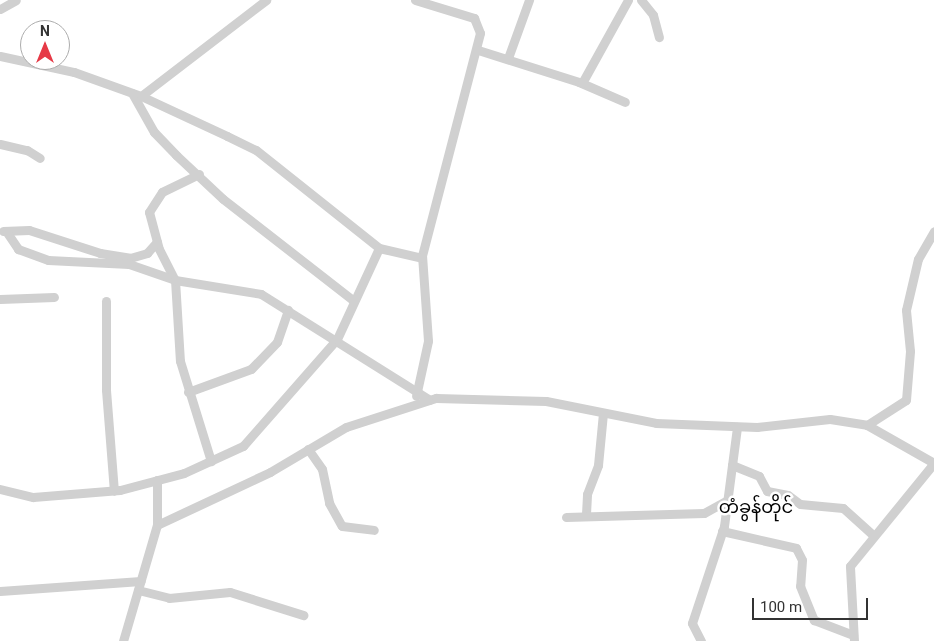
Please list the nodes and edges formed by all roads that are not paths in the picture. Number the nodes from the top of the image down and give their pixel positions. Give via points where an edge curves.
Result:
1 (16, 0) edge
2 (266, 0) edge
3 (415, 0) edge
4 (529, 0) edge
5 (628, 0) edge
6 (641, 0) edge
7 (0, 9) edge
8 (659, 37) dead end
9 (478, 50) junction
10 (0, 56) edge
11 (508, 58) junction
12 (582, 83) junction
13 (132, 93) junction
14 (141, 96) junction
15 (625, 102) dead end
16 (0, 144) edge
17 (40, 158) dead end
18 (199, 174) junction
19 (3, 231) edge
20 (934, 231) edge
21 (156, 242) junction
22 (379, 248) junction
23 (422, 258) junction
24 (175, 280) junction
25 (54, 297) dead end
26 (0, 299) edge
27 (106, 301) dead end
28 (354, 301) junction
29 (288, 310) junction
30 (334, 343) junction
31 (188, 392) junction
32 (417, 392) junction
33 (430, 400) junction
34 (412, 406) junction
35 (603, 413) junction
36 (868, 425) junction
37 (737, 426) junction
38 (308, 449) junction
39 (211, 461) junction
40 (934, 463) edge
41 (732, 465) junction
42 (157, 480) junction
43 (0, 489) edge
44 (114, 491) junction
45 (728, 500) junction
46 (586, 514) junction
47 (566, 516) dead end
48 (157, 525) junction
49 (374, 530) dead end
50 (722, 531) junction
51 (872, 534) junction
52 (140, 581) junction
53 (138, 590) junction
54 (0, 591) edge
55 (302, 615) dead end
56 (854, 638) edge
57 (123, 641) edge
58 (701, 641) edge

1 - 7 street
2 - 14 street
3 - 9 street via 474,18 480,24
4 - 11 street
5 - 12 street
6 - 8 street via 653,15
9 - 11 street
9 - 23 street
10 - 13 street via 50,64
11 - 12 street
12 - 15 street
13 - 14 street
13 - 18 street via 154,132
14 - 22 street via 256,150
16 - 17 street via 27,150
18 - 21 street via 153,200 149,212
18 - 28 street via 223,199
19 - 21 street via 29,230 100,253 130,258 147,253
19 - 24 street via 27,254 48,260 129,264
20 - 36 street via 918,259 906,310 910,351 906,400
21 - 24 street
22 - 23 street
22 - 28 street
23 - 32 street via 428,341
24 - 29 street via 252,292
24 - 31 street via 177,341
25 - 26 street
27 - 44 street via 106,390
28 - 30 street
29 - 30 street
29 - 31 street via 276,342 251,369
30 - 32 street
30 - 39 street via 243,446
31 - 39 street
32 - 33 street
32 - 34 street
33 - 34 street
33 - 35 street via 546,401
34 - 38 street via 346,427
35 - 37 street via 656,423
35 - 46 street via 598,465 587,494
36 - 37 street via 830,419
36 - 40 street
37 - 41 street
38 - 48 street
38 - 49 street via 322,469 329,503 342,526
39 - 42 street
40 - 51 street
41 - 45 street
41 - 51 street via 760,476 767,491 788,495 800,504 843,508
42 - 44 street
42 - 48 street
43 - 44 street via 33,498
45 - 46 street via 704,513
45 - 50 street
46 - 47 street
48 - 52 street
50 - 56 street via 796,548 802,560 800,586 814,620
50 - 58 street via 692,624
51 - 56 street via 847,577
52 - 53 street
52 - 54 street
53 - 55 street via 170,598 230,592
53 - 57 street

